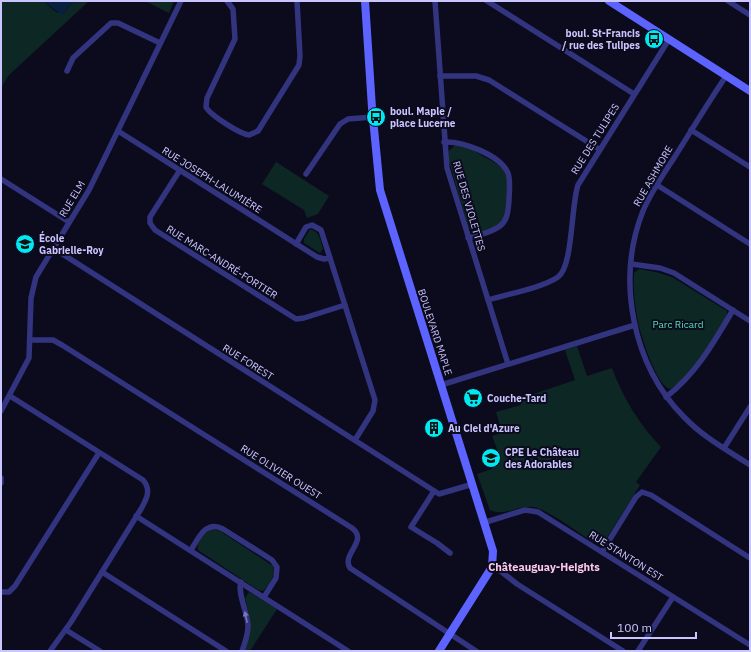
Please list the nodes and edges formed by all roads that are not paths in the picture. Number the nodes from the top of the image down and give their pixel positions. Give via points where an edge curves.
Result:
1 (181, 1) edge
2 (227, 1) edge
3 (297, 1) edge
4 (365, 1) edge
5 (435, 1) edge
6 (487, 1) edge
7 (609, 1) edge
8 (728, 1) edge
9 (750, 15) edge
10 (668, 41) junction
11 (160, 43) junction
12 (67, 71) dead end
13 (440, 76) junction
14 (726, 76) junction
15 (750, 91) edge
16 (634, 94) junction
17 (373, 117) junction
18 (691, 130) junction
19 (118, 131) junction
20 (444, 142) junction
21 (599, 149) junction
22 (750, 167) edge
23 (180, 170) junction
24 (306, 174) dead end
25 (1, 179) edge
26 (657, 185) junction
27 (69, 222) junction
28 (468, 238) junction
29 (296, 244) junction
30 (750, 244) edge
31 (53, 248) junction
32 (330, 258) junction
33 (631, 264) junction
34 (488, 300) junction
35 (345, 305) junction
36 (733, 310) junction
37 (750, 321) edge
38 (635, 325) junction
39 (31, 340) junction
40 (508, 364) junction
41 (442, 385) junction
42 (10, 396) junction
43 (666, 397) junction
44 (750, 407) edge
45 (1, 411) edge
46 (354, 440) junction
47 (724, 448) junction
48 (99, 453) junction
49 (750, 465) edge
50 (1, 478) edge
51 (1, 483) edge
52 (473, 484) junction
53 (434, 491) junction
54 (136, 516) junction
55 (486, 522) junction
56 (191, 550) junction
57 (602, 552) junction
58 (450, 553) dead end
59 (750, 558) edge
60 (493, 565) junction
61 (102, 572) junction
62 (241, 582) junction
63 (1, 592) edge
64 (673, 596) junction
65 (264, 597) junction
66 (66, 630) junction
67 (450, 634) junction
68 (750, 645) edge
69 (50, 651) edge
70 (100, 651) edge
71 (226, 651) edge
72 (242, 651) edge
73 (348, 651) edge
74 (439, 651) edge
75 (476, 651) edge
76 (623, 651) edge
77 (638, 651) edge

1 - 11 street, RUE ELM
2 - 3 street via 233,9 235,39 207,98 206,107 211,113 249,135 258,131 299,65
4 - 17 street, BOULEVARD MAPLE
5 - 13 street, RUE DES VIOLETTES
6 - 16 street
7 - 10 street
8 - 9 street
10 - 14 street
10 - 16 street, RUE DES TULIPES
11 - 12 street via 118,23 111,23 73,58
11 - 19 street, RUE ELM
13 - 20 street, RUE DES VIOLETTES
13 - 21 street via 476,76 489,80
14 - 15 street
14 - 18 street, RUE ASHMORE
16 - 21 street, RUE DES TULIPES
17 - 24 street via 348,119 340,124
17 - 41 street, BOULEVARD MAPLE via 380,190
18 - 22 street
18 - 26 street, RUE ASHMORE
19 - 23 street, RUE JOSEPH-LALUMIÈRE
19 - 27 street, RUE ELM via 89,190
20 - 28 street, RUE DES VIOLETTES via 448,174
20 - 28 street via 458,142 476,149 501,164 509,176 509,207 505,221 492,231
21 - 34 street, RUE DES TULIPES via 576,190 568,260 564,272 547,282
23 - 29 street, RUE JOSEPH-LALUMIÈRE
23 - 35 street, RUE MARC-ANDRÉ-FORTIER via 150,217 150,223 155,230 296,319
25 - 27 street
26 - 30 street
26 - 33 street, RUE ASHMORE via 638,224
27 - 31 street, RUE ELM
28 - 34 street, RUE DES VIOLETTES
29 - 32 street, RUE JOSEPH-LALUMIÈRE via 320,258
29 - 32 street via 306,227 312,225 321,230
31 - 39 street, RUE ELM via 38,272 33,287
31 - 46 street, RUE FOREST
32 - 35 street
33 - 36 street via 669,271
33 - 38 street, RUE ASHMORE via 630,293
34 - 40 street, RUE DES VIOLETTES
35 - 46 street via 376,404
36 - 37 street
36 - 43 street via 695,370
38 - 40 street
38 - 43 street, RUE ASHMORE via 648,364
39 - 42 street, RUE ELM via 28,362
39 - 67 street, RUE OLIVIER OUEST via 54,340 352,528 358,538 348,558 350,568
40 - 41 street
41 - 52 street, BOULEVARD MAPLE
42 - 45 street, RUE ELM
42 - 48 street
43 - 47 street, RUE ASHMORE via 690,424
44 - 47 street
46 - 53 street, RUE FOREST
47 - 49 street, RUE ASHMORE
48 - 54 street via 143,480 146,485 146,501
48 - 63 street via 15,586 8,592
50 - 51 street
52 - 53 street via 442,494
52 - 55 street, BOULEVARD MAPLE
53 - 58 street via 411,526
54 - 56 street
54 - 61 street
55 - 57 street, RUE STANTON EST via 532,510
55 - 60 street, BOULEVARD MAPLE via 493,546
56 - 62 street
56 - 65 street via 203,532 214,526 272,560 277,567 277,575
57 - 59 street via 636,497 642,492 648,493
57 - 64 street, RUE STANTON EST
60 - 67 street
60 - 76 street via 517,584
61 - 66 street
61 - 71 street
62 - 65 street
72 -> 62 street via 248,626 240,589
64 - 68 street, RUE STANTON EST
64 - 77 street
65 - 73 street
66 - 69 street
66 - 70 street
67 - 74 street
67 - 75 street, RUE OLIVIER OUEST

